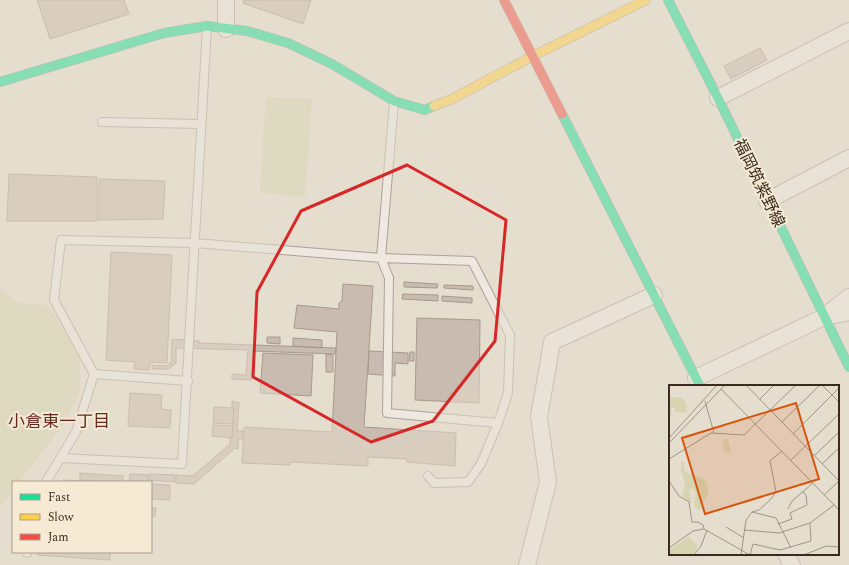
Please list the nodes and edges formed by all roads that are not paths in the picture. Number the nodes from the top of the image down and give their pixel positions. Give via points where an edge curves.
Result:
1 (226, 0) edge
2 (504, 0) edge
3 (646, 0) edge
4 (668, 0) edge
5 (207, 26) junction
6 (226, 29) junction
7 (849, 31) edge
8 (533, 56) junction
9 (0, 82) edge
10 (718, 98) junction
11 (394, 101) junction
12 (102, 122) dead end
13 (201, 124) junction
14 (849, 158) edge
15 (767, 201) junction
16 (195, 243) junction
17 (381, 258) junction
18 (654, 295) junction
19 (849, 297) edge
20 (849, 312) edge
21 (824, 317) junction
22 (849, 367) edge
23 (94, 374) junction
24 (188, 381) junction
25 (698, 382) edge
26 (498, 423) junction
27 (61, 458) junction
28 (428, 476) dead end
29 (47, 481) edge
30 (787, 555) edge
31 (527, 565) edge
32 (792, 565) edge

1 - 6 street
2 - 8 street
3 - 8 street
4 - 10 street, 福岡筑紫野線
5 - 6 street
5 - 9 street via 164,33
5 - 13 lane
6 - 11 street via 247,31 288,43 332,64
7 - 10 street
8 - 11 street via 452,99 425,110
8 - 18 street
10 - 15 street, 福岡筑紫野線
11 - 17 lane
12 - 13 lane
13 - 16 lane
14 - 15 street
15 - 21 street, 福岡筑紫野線
16 - 17 lane
16 - 23 lane via 61,240 54,300
16 - 24 lane
17 - 26 lane via 472,261 510,335 508,393
17 - 26 lane via 389,278 387,413
18 - 25 street
18 - 31 street via 552,342 540,416 548,482
19 - 21 street
20 - 21 street
21 - 22 street, 福岡筑紫野線
21 - 25 street
23 - 24 lane
23 - 27 lane via 76,432
24 - 27 lane via 182,464
26 - 28 lane via 481,464 468,482 434,484
27 - 29 lane
30 - 32 street

